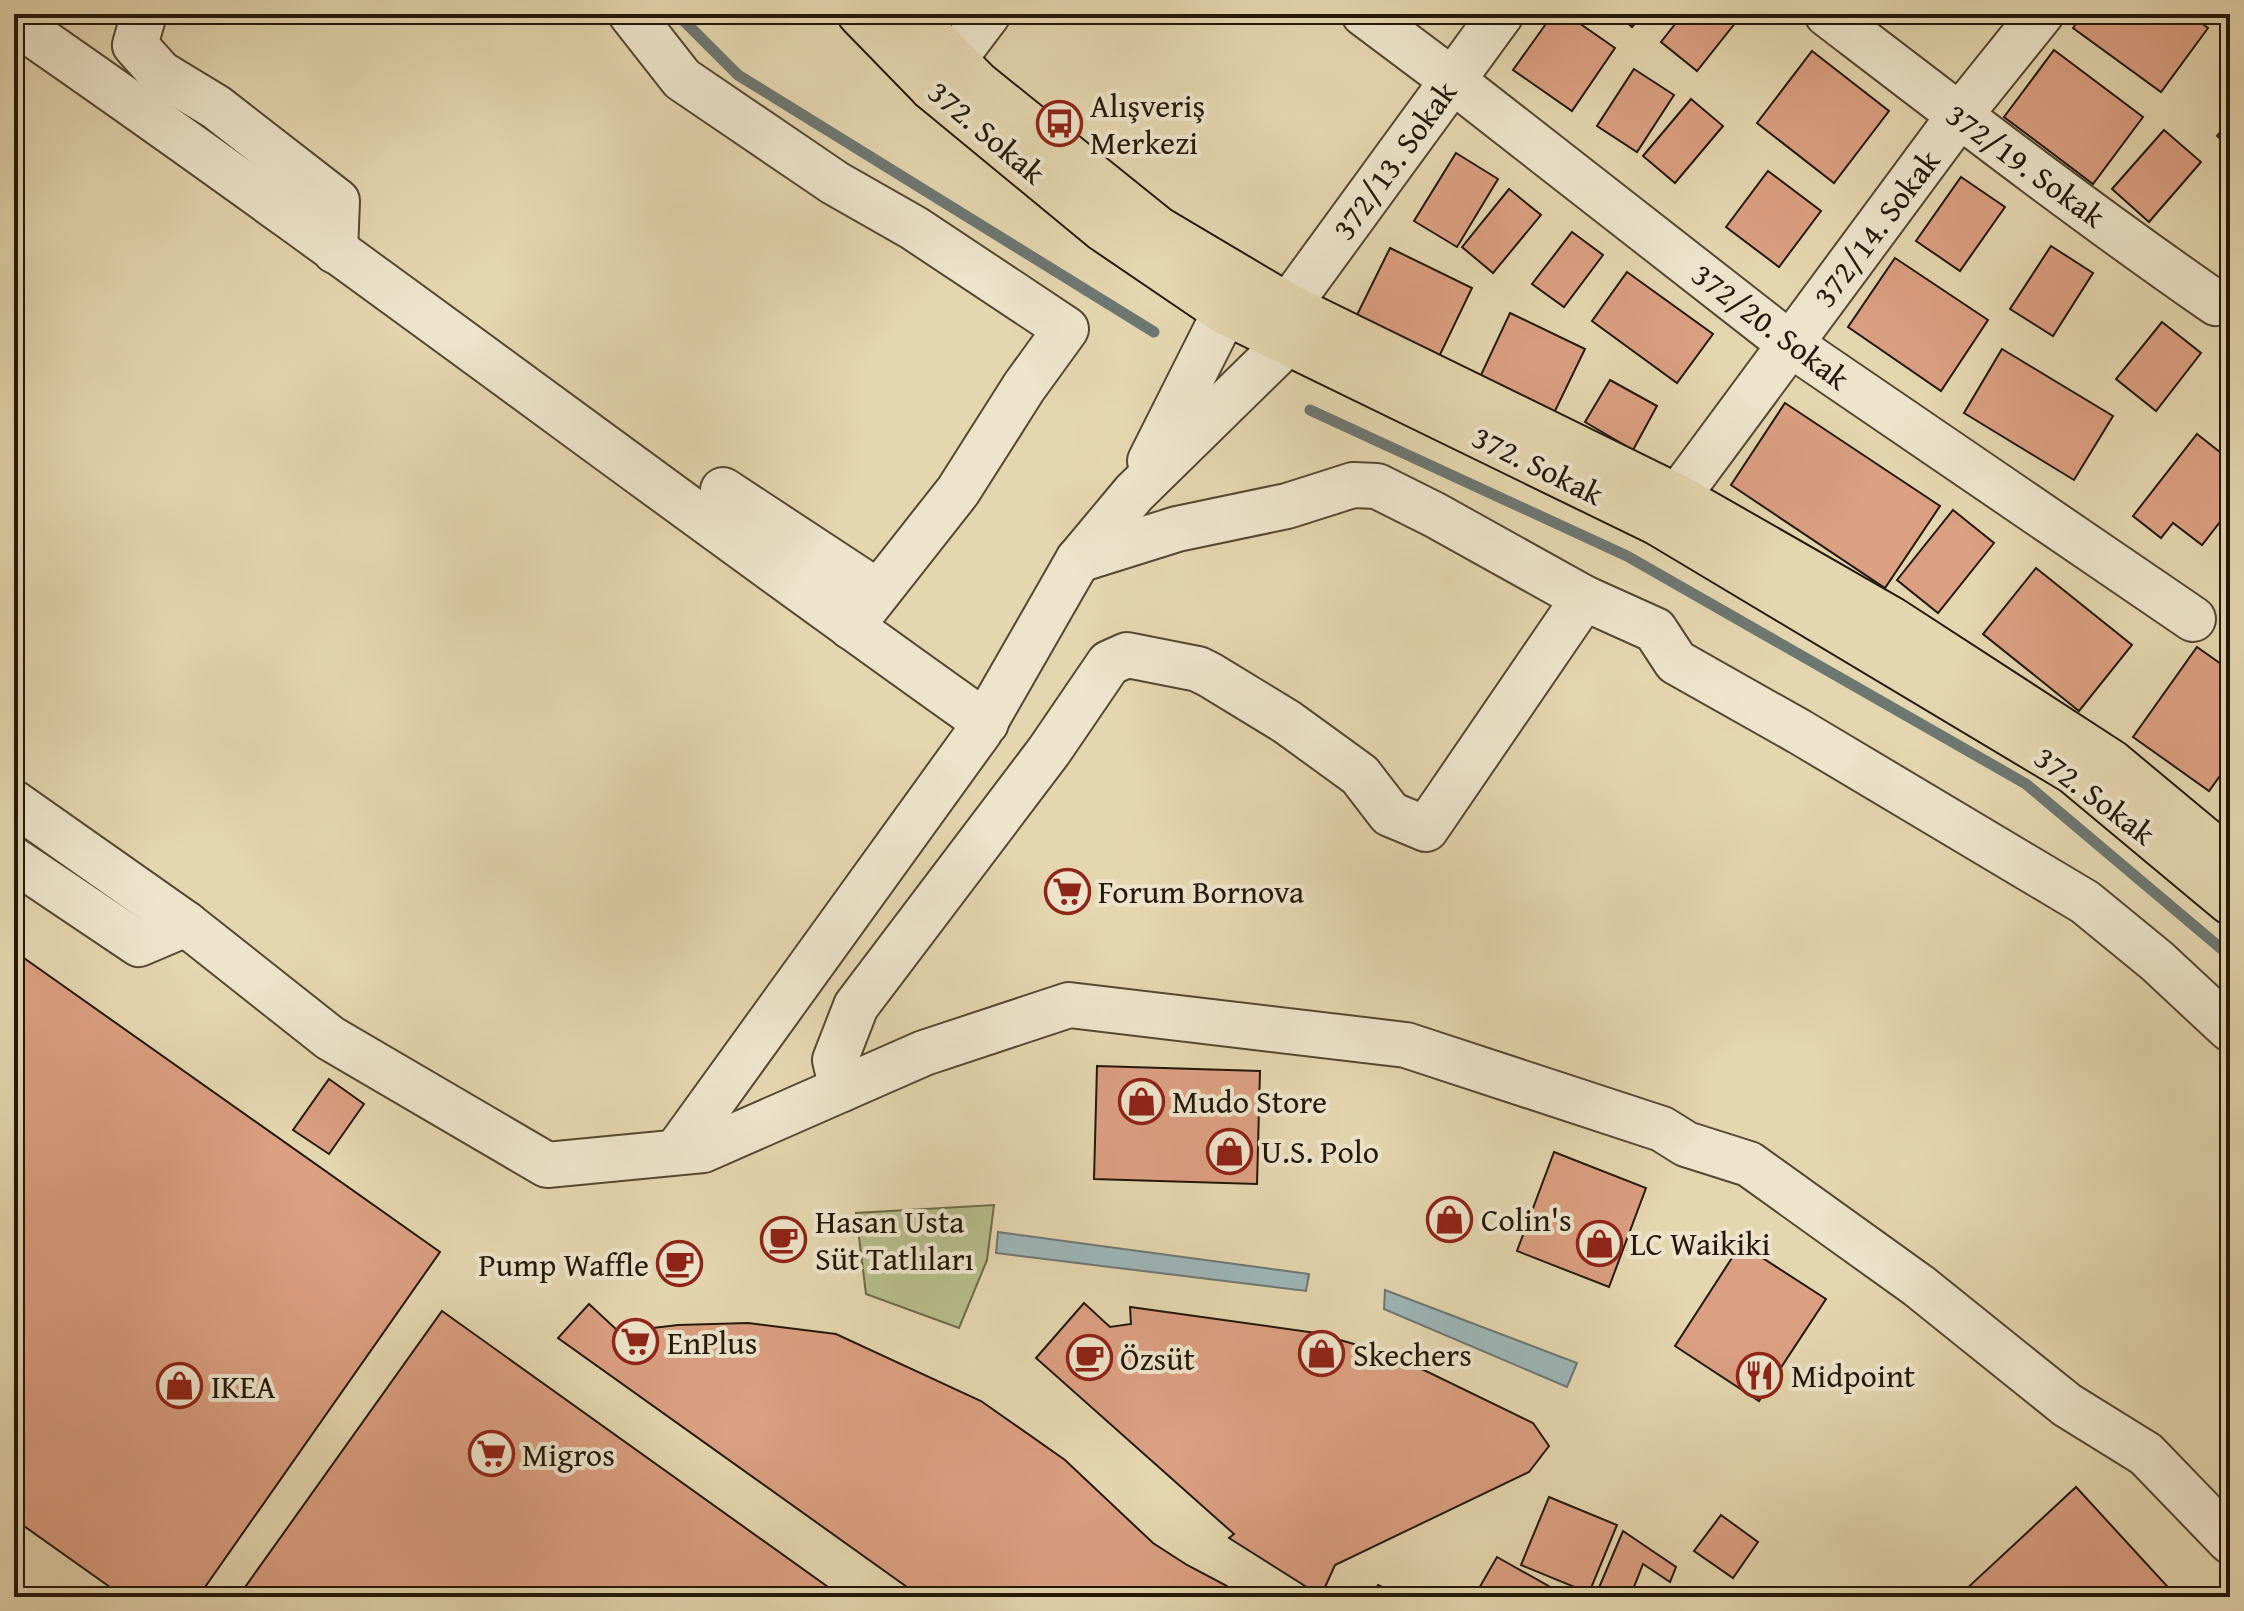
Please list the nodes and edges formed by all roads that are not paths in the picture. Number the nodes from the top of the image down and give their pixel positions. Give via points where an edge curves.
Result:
1 (144, 14) edge
2 (631, 14) edge
3 (860, 14) edge
4 (909, 14) edge
5 (988, 14) edge
6 (1364, 14) edge
7 (1501, 14) edge
8 (1827, 14) edge
9 (2041, 14) edge
10 (20, 24) edge
11 (942, 73) junction
12 (1452, 80) junction
13 (1959, 116) junction
14 (335, 251) junction
15 (2230, 297) edge
16 (1225, 312) junction
17 (1287, 325) junction
18 (1790, 344) junction
19 (723, 490) dead end
20 (1134, 493) junction
21 (1668, 510) junction
22 (1078, 560) junction
23 (878, 592) junction
24 (1584, 598) junction
25 (2193, 619) dead end
26 (851, 627) junction
27 (986, 723) junction
28 (14, 803) edge
29 (14, 860) edge
30 (2230, 861) edge
31 (2230, 902) edge
32 (186, 924) junction
33 (2230, 1029) edge
34 (842, 1089) junction
35 (676, 1152) junction
36 (2230, 1541) edge

1 - 14 street via 135,45 160,73 216,107 337,201
2 - 23 street via 682,79 1066,329 958,491
3 - 11 main road, 372. Sokak
4 - 11 main road, 372. Sokak
5 - 11 street
6 - 12 street, 372/20. Sokak
7 - 12 street, 372/13. Sokak
8 - 13 street, 372/19. Sokak
9 - 13 street, 372/14. Sokak
10 - 14 street
11 - 16 main road, 372. Sokak via 1103,229
11 - 17 main road, 372. Sokak via 978,84
12 - 17 street, 372/13. Sokak
12 - 18 street, 372/20. Sokak
13 - 15 street, 372/19. Sokak via 2216,303
13 - 18 street, 372/14. Sokak
14 - 26 street
16 - 17 main road, 372. Sokak
16 - 20 street
17 - 20 street, 372/13. Sokak
17 - 21 main road, 372. Sokak
18 - 21 street, 372/14. Sokak
18 - 25 street, 372/20. Sokak
19 - 23 street
20 - 22 street
21 - 30 main road, 372. Sokak via 1891,619 2098,754
21 - 31 main road, 372. Sokak via 2074,772
22 - 24 street via 1177,529 1365,484 1435,515
22 - 27 street
23 - 26 street
24 - 33 street via 1655,630 1676,662 2085,902
24 - 34 street via 1426,829 1390,814 1360,775 1210,675 1127,655 1109,663 856,1006 835,1060
26 - 27 street
27 - 35 street
28 - 32 street
29 - 32 street via 139,944
32 - 35 street via 330,1038 547,1165
34 - 35 street via 703,1150
34 - 36 street via 924,1053 1069,1005 1406,1045 1662,1129 1686,1144 1749,1164 1919,1286 2067,1405 2146,1454

